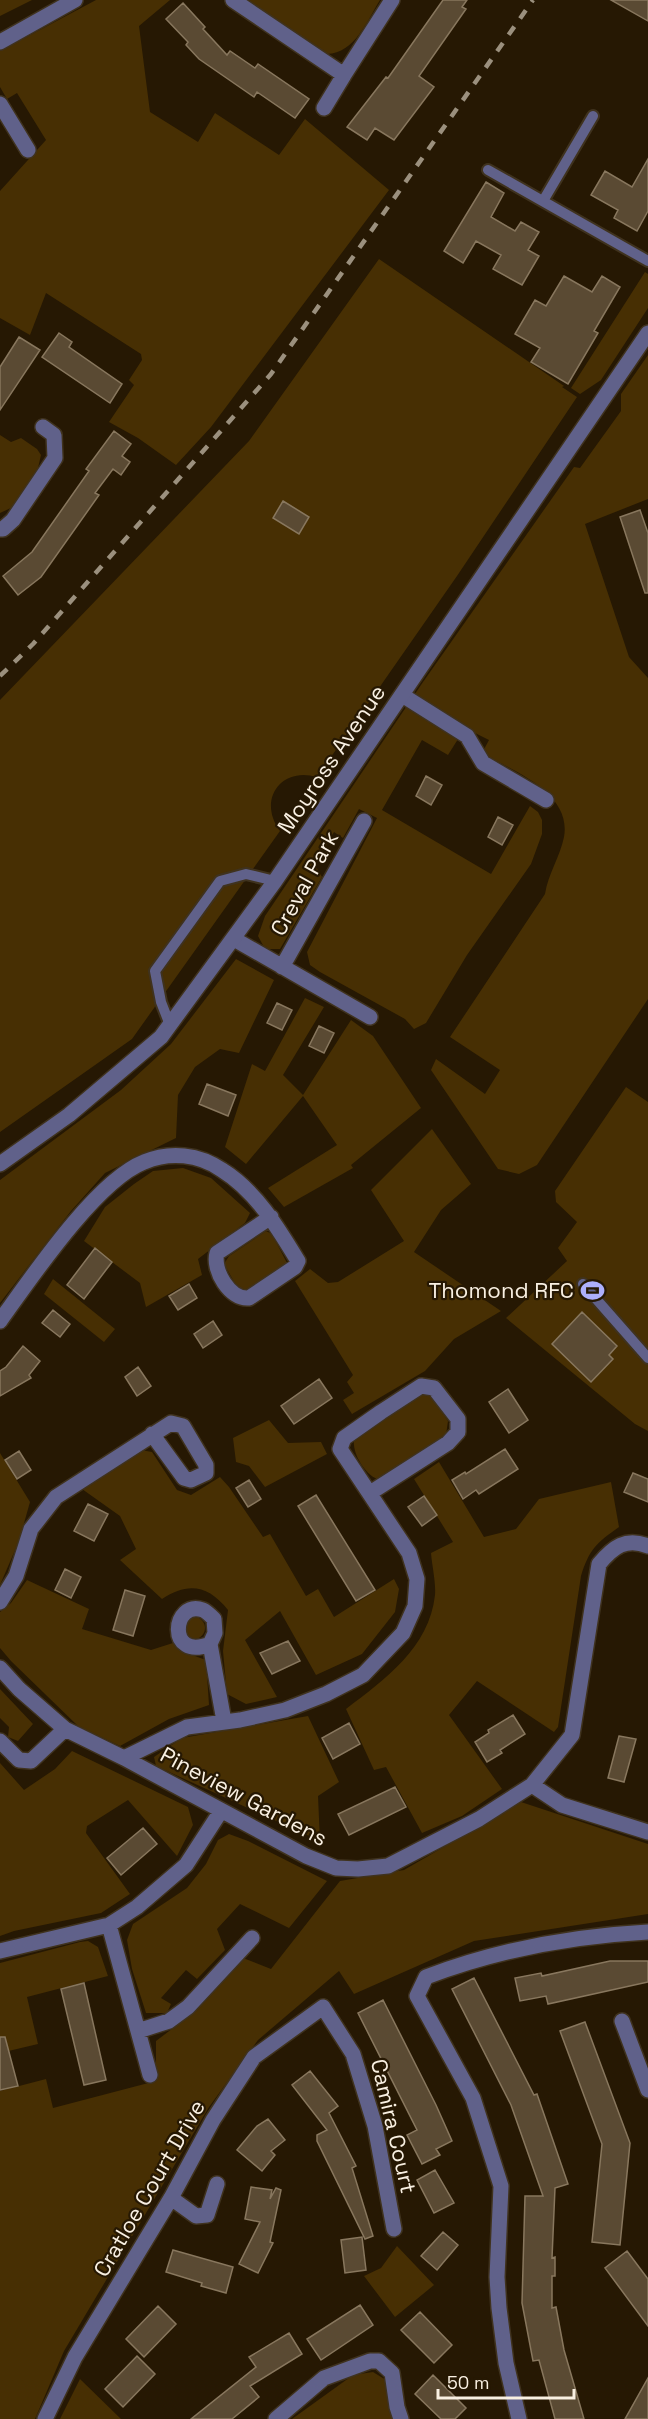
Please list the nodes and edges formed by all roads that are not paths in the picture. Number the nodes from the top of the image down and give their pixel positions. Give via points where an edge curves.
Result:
1 (75, 0) edge
2 (232, 0) edge
3 (392, 0) edge
4 (0, 42) edge
5 (344, 75) junction
6 (0, 104) edge
7 (324, 108) dead end
8 (593, 116) dead end
9 (28, 150) dead end
10 (488, 170) dead end
11 (543, 201) junction
12 (648, 261) edge
13 (648, 333) edge
14 (43, 427) dead end
15 (0, 529) edge
16 (402, 695) junction
17 (546, 801) dead end
18 (364, 820) dead end
19 (275, 881) junction
20 (234, 939) junction
21 (282, 967) junction
22 (370, 1017) dead end
23 (170, 1025) junction
24 (0, 1164) edge
25 (271, 1217) junction
26 (583, 1284) dead end
27 (0, 1321) edge
28 (648, 1358) edge
29 (152, 1434) dead end
30 (370, 1493) junction
31 (648, 1546) edge
32 (0, 1602) edge
33 (210, 1644) dead end
34 (0, 1668) edge
35 (224, 1721) junction
36 (65, 1729) junction
37 (0, 1741) edge
38 (124, 1758) junction
39 (532, 1785) junction
40 (221, 1811) junction
41 (648, 1832) edge
42 (109, 1925) junction
43 (648, 1932) edge
44 (252, 1938) dead end
45 (0, 1951) edge
46 (323, 2007) joint
47 (622, 2021) dead end
48 (138, 2031) junction
49 (150, 2075) dead end
50 (648, 2090) edge
51 (217, 2184) dead end
52 (171, 2198) junction
53 (394, 2229) dead end
54 (45, 2419) edge
55 (276, 2419) edge
56 (401, 2419) edge
57 (519, 2419) edge

1 - 4 street
2 - 5 street
3 - 5 street
5 - 7 street
6 - 9 street
8 - 11 lane
10 - 11 lane
11 - 12 lane
13 - 16 street, Moyross Avenue
14 - 15 street via 54,435 54,458 13,520
16 - 17 street via 467,736 483,763
16 - 19 street, Moyross Avenue
18 - 21 street, Creval Park
19 - 20 street, Moyross Avenue
19 - 23 lane via 246,874 220,880 155,971
20 - 21 street, Creval Park
20 - 23 street, Moyross Avenue
21 - 22 street, Creval Park
23 - 24 street, Moyross Avenue via 112,1080
25 - 25 street via 298,1261 295,1267 242,1299 232,1294 217,1268 217,1253
25 - 27 street via 242,1186 208,1161 188,1155 143,1162 100,1194
26 - 28 lane
29 - 32 street via 56,1497 31,1529 16,1576
30 - 30 street, Pineview Gardens via 340,1449 344,1438 421,1386 434,1388 458,1419 458,1432 448,1443
30 - 35 street, Pineview Gardens via 409,1553 417,1579 415,1606 403,1633 363,1675 326,1694 285,1710
31 - 39 street, Pineview Gardens via 637,1542 619,1544 599,1564 572,1735
33 - 35 street
34 - 36 street, Pineview Gardens
35 - 38 street, Pineview Gardens via 187,1727
36 - 37 street via 31,1761 19,1760
36 - 38 street, Pineview Gardens
38 - 40 street, Pineview Gardens
39 - 40 street, Pineview Gardens via 479,1819 388,1866 358,1869 336,1868 306,1856
39 - 41 street via 562,1805
40 - 42 street via 186,1865 137,1907
42 - 45 street
42 - 48 street
43 - 57 street via 597,1934 470,1960 426,1977 417,1996 473,2098 501,2186 498,2298 506,2363
44 - 48 street via 188,2007 169,2021
46 - 52 street, Cratloe Court Drive via 254,2057 213,2120
46 - 53 street, Camira Court via 353,2054 375,2126
47 - 50 street
48 - 49 street
51 - 52 street via 207,2215 196,2216
52 - 54 street, Cratloe Court Drive via 75,2357
55 - 56 street via 324,2378 379,2361 392,2373

